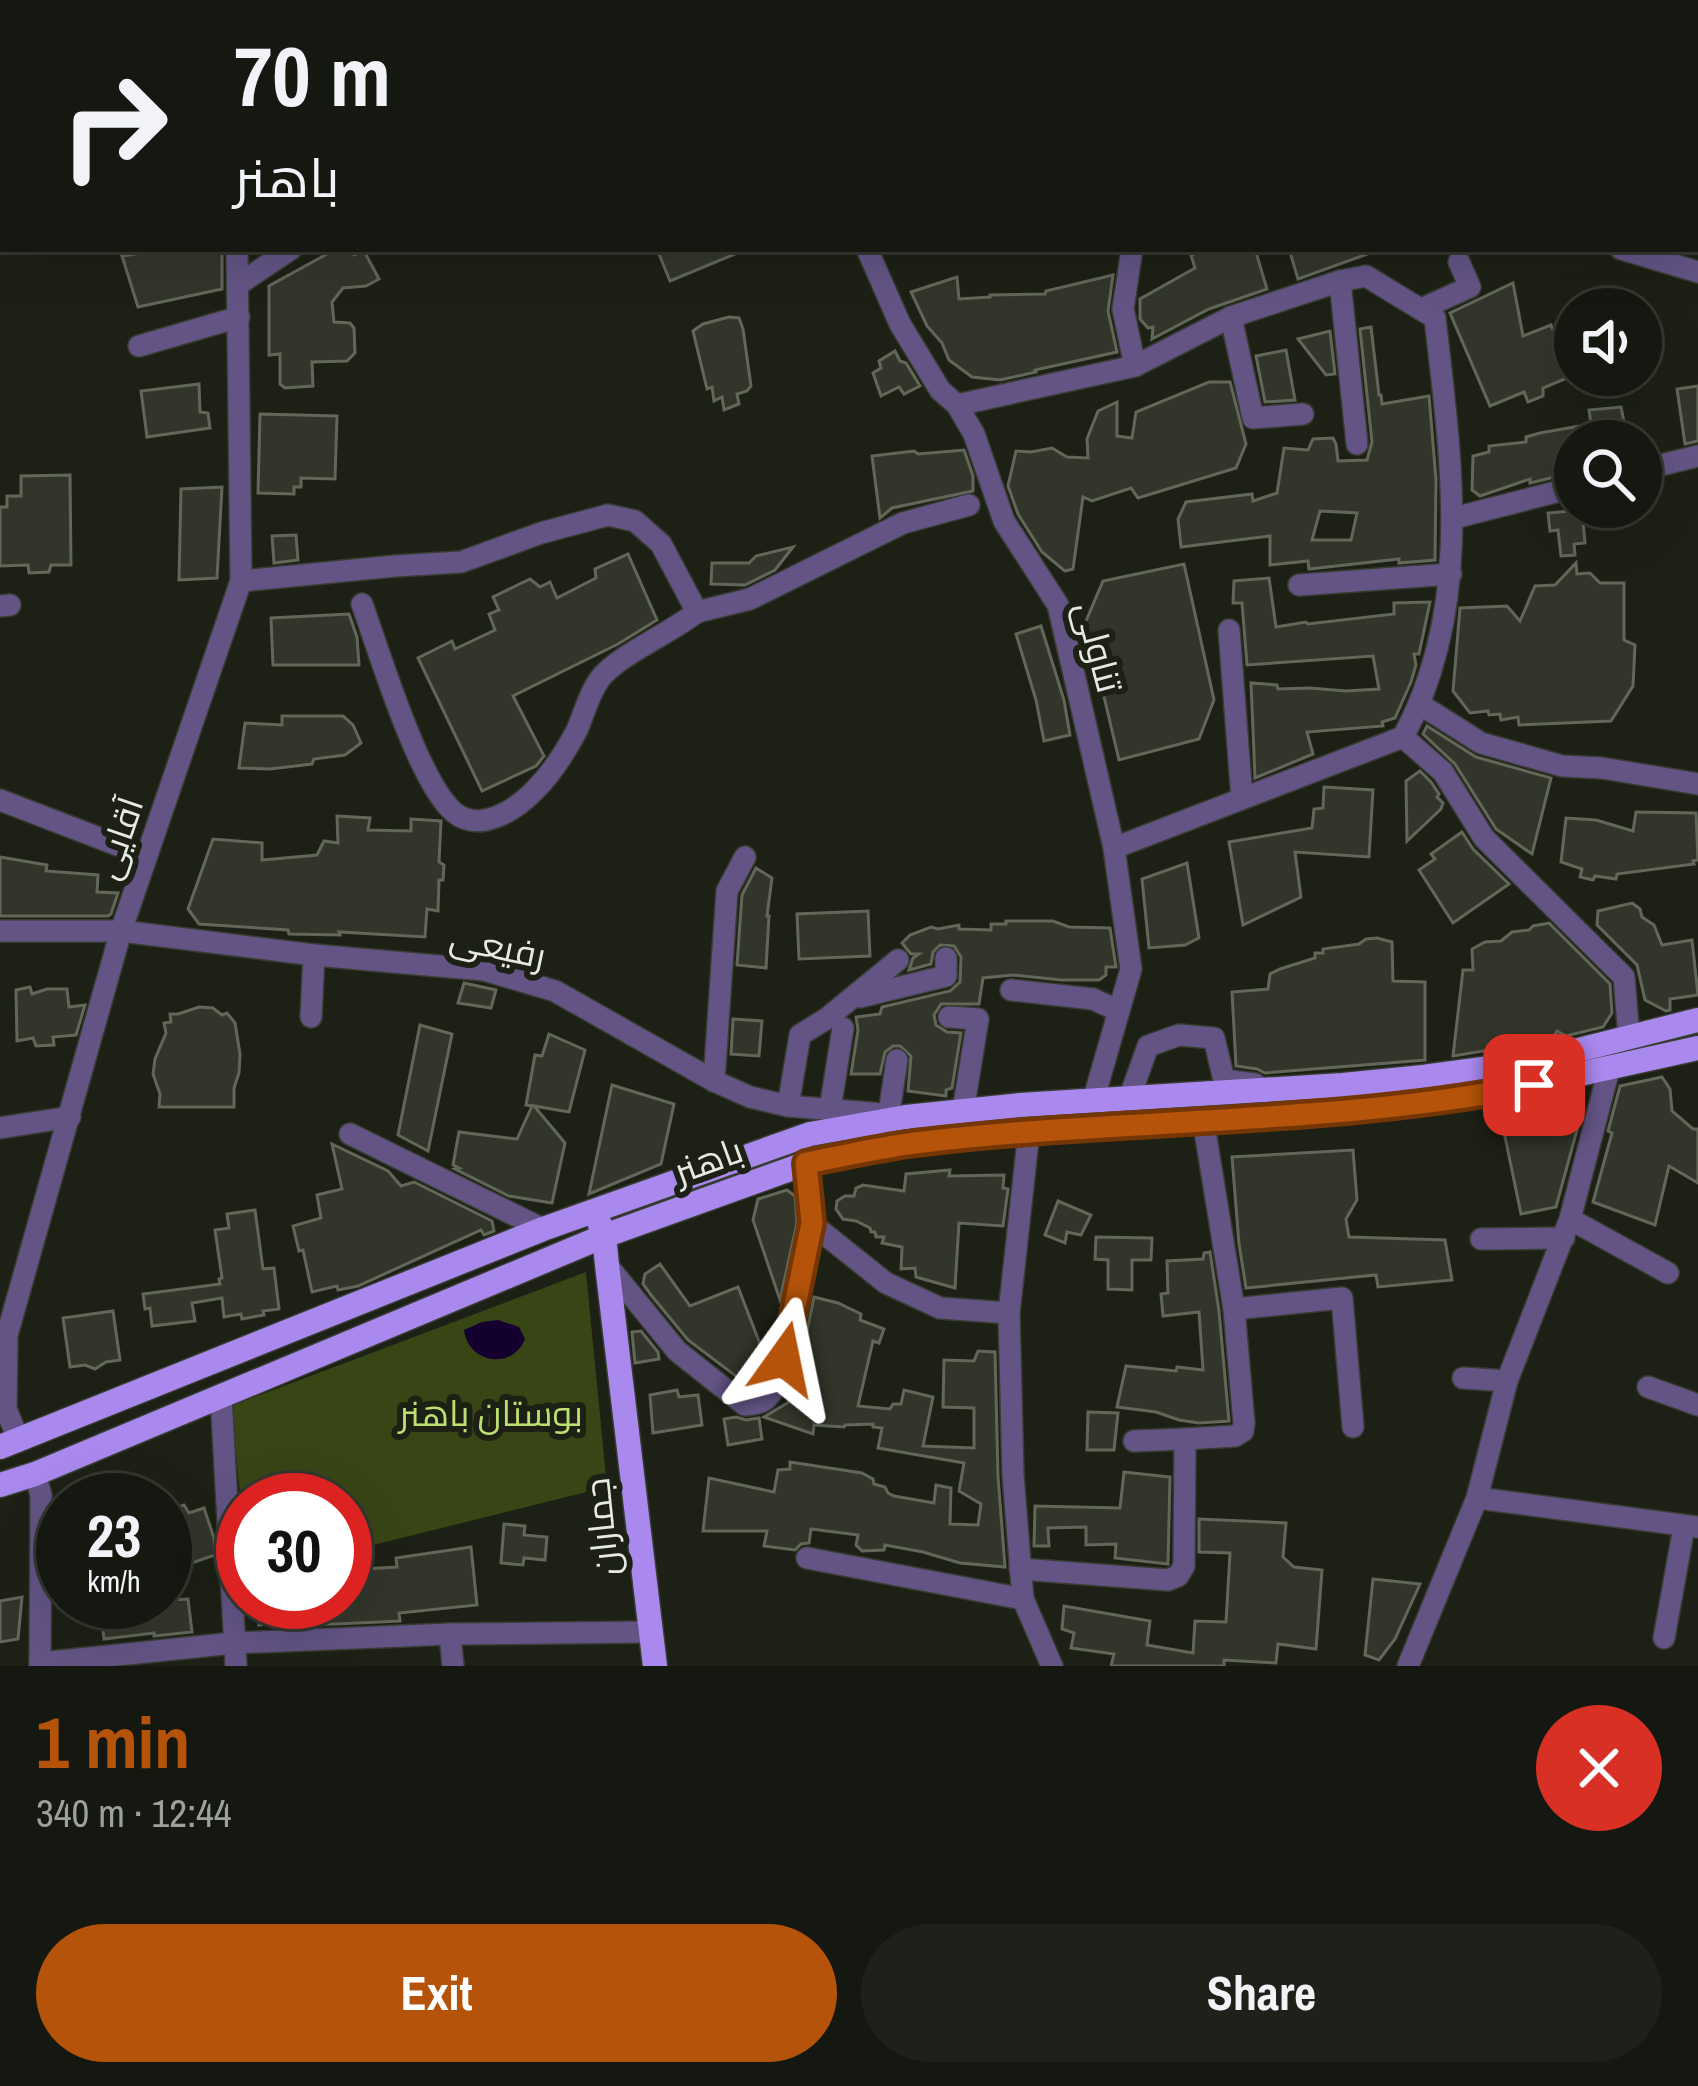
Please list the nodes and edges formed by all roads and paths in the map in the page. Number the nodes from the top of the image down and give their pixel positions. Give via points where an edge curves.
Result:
1 (237, 252) edge
2 (287, 252) edge
3 (868, 252) edge
4 (1132, 252) edge
5 (1631, 252) edge
6 (1459, 262) dead end
7 (1698, 272) edge
8 (1340, 281) junction
9 (239, 284) junction
10 (1421, 310) junction
11 (239, 316) junction
12 (1231, 317) junction
13 (139, 346) dead end
14 (1136, 365) junction
15 (957, 405) junction
16 (1303, 414) dead end
17 (1357, 444) dead end
18 (1698, 456) edge
19 (1662, 465) edge
20 (1554, 492) edge
21 (969, 505) dead end
22 (1454, 518) junction
23 (1451, 574) junction
24 (241, 581) junction
25 (1299, 585) dead end
26 (362, 604) dead end
27 (697, 612) junction
28 (1229, 630) dead end
29 (1420, 705) junction
30 (1403, 737) junction
31 (1698, 784) edge
32 (1242, 799) junction
33 (0, 800) edge
34 (1114, 848) junction
35 (146, 856) junction
36 (745, 857) dead end
37 (0, 931) edge
38 (122, 931) junction
39 (314, 955) junction
40 (946, 958) dead end
41 (898, 960) dead end
42 (1010, 990) dead end
43 (850, 1000) junction
44 (1119, 1011) junction
45 (311, 1017) dead end
46 (949, 1017) dead end
47 (1698, 1020) edge
48 (843, 1028) dead end
49 (1629, 1038) junction
50 (1698, 1048) edge
51 (897, 1060) dead end
52 (1609, 1069) junction
53 (714, 1081) junction
54 (1286, 1089) junction
55 (1129, 1099) junction
56 (1093, 1101) junction
57 (788, 1106) junction
58 (830, 1108) junction
59 (963, 1111) junction
60 (897, 1115) junction
61 (70, 1118) junction
62 (1203, 1119) junction
63 (0, 1128) edge
64 (1029, 1131) junction
65 (350, 1134) dead end
66 (806, 1163) junction
67 (594, 1210) junction
68 (812, 1223) junction
69 (1567, 1228) junction
70 (543, 1229) junction
71 (604, 1236) junction
72 (1481, 1239) dead end
73 (608, 1265) junction
74 (1668, 1273) dead end
75 (1234, 1309) junction
76 (1009, 1313) junction
77 (3, 1336) edge
78 (1463, 1378) dead end
79 (1507, 1381) junction
80 (1648, 1387) dead end
81 (221, 1396) junction
82 (1698, 1405) edge
83 (1353, 1427) dead end
84 (1185, 1439) junction
85 (1134, 1441) dead end
86 (9, 1444) edge
87 (35, 1474) junction
88 (0, 1485) edge
89 (1477, 1498) junction
90 (1691, 1527) edge
91 (807, 1558) dead end
92 (1019, 1569) junction
93 (1023, 1599) junction
94 (649, 1632) junction
95 (450, 1634) junction
96 (1664, 1638) dead end
97 (235, 1654) edge
98 (40, 1664) edge
99 (453, 1666) edge
100 (655, 1666) edge
101 (1052, 1666) edge
102 (1408, 1666) edge

1 - 9 street, آقایی
2 - 9 street
3 - 15 street, تناولی via 900,324
4 - 14 street via 1123,309
5 - 7 street
6 - 10 street via 1470,286
8 - 10 street via 1366,276
8 - 12 street
8 - 17 street
9 - 11 street, آقایی
10 - 22 street via 1435,318
11 - 13 street
11 - 24 street, آقایی
12 - 14 street
12 - 16 street via 1253,418
14 - 15 street
15 - 34 street, تناولی via 1004,521 1058,605
18 - 19 street
20 - 22 street
21 - 27 street via 903,523 766,592
22 - 23 street
23 - 25 street
23 - 29 street
24 - 27 street via 461,562 608,515 635,521 662,544
24 - 35 street, آقایی
26 - 27 street via 440,797 458,816 481,822 533,793 613,665
28 - 32 street
29 - 30 street
29 - 31 street via 1481,743 1562,766
30 - 32 street
30 - 49 street via 1443,772 1484,838 1624,977
32 - 34 street
33 - 35 street
34 - 44 street, تناولی via 1131,969
35 - 38 street, آقایی
36 - 53 street via 727,891
37 - 38 street, رفیعی
38 - 39 street, رفیعی
38 - 61 street, آقایی
39 - 45 street
39 - 53 street, رفیعی via 523,979
40 - 43 street via 946,976
41 - 43 street
42 - 44 street via 1093,999
43 - 57 street via 800,1035
44 - 56 street, تناولی
46 - 59 street via 978,1019
47 - 49 main road, باهنر
48 - 58 street
49 - 54 main road, باهنر via 1527,1063
50 - 52 main road, باهنر
51 - 60 street
52 - 62 main road, باهنر via 1429,1102
52 - 69 street
53 - 57 street, رفیعی
54 - 55 main road, باهنر
54 - 55 street via 1224,1080 1214,1038 1179,1035 1148,1046
55 - 56 main road, باهنر
56 - 59 main road, باهنر
57 - 58 street, رفیعی
58 - 60 street, رفیعی
59 - 60 main road, باهنر
60 - 67 main road, باهنر via 810,1134
61 - 63 street
61 - 77 street, آقایی
62 - 64 main road, باهنر
62 - 75 street
64 - 66 main road, باهنر
64 - 76 street
65 - 70 street
66 - 68 street
66 - 71 main road, باهنر
67 - 70 main road, باهنر
67 - 71 main road, جماران
68 - 73 street via 778,1382 760,1404 745,1406 677,1351
68 - 76 street via 886,1282 922,1299
69 - 72 street
69 - 74 street
69 - 79 street
70 - 86 main road, باهنر
71 - 73 main road, جماران
71 - 81 main road, باهنر
73 - 94 main road, جماران
75 - 83 street via 1342,1298
75 - 84 street via 1243,1431
76 - 92 street
77 - 86 street, آقایی
78 - 79 street
79 - 89 street
80 - 82 street
81 - 87 main road, باهنر
81 - 97 street
84 - 85 street
84 - 92 street via 1178,1576
86 - 87 main road
87 - 88 main road, باهنر
87 - 98 street
89 - 90 street
89 - 102 street
90 - 96 street
91 - 93 street
92 - 93 street
93 - 101 street
94 - 95 street
94 - 100 main road, جماران
95 - 97 street
95 - 99 street
97 - 98 street

